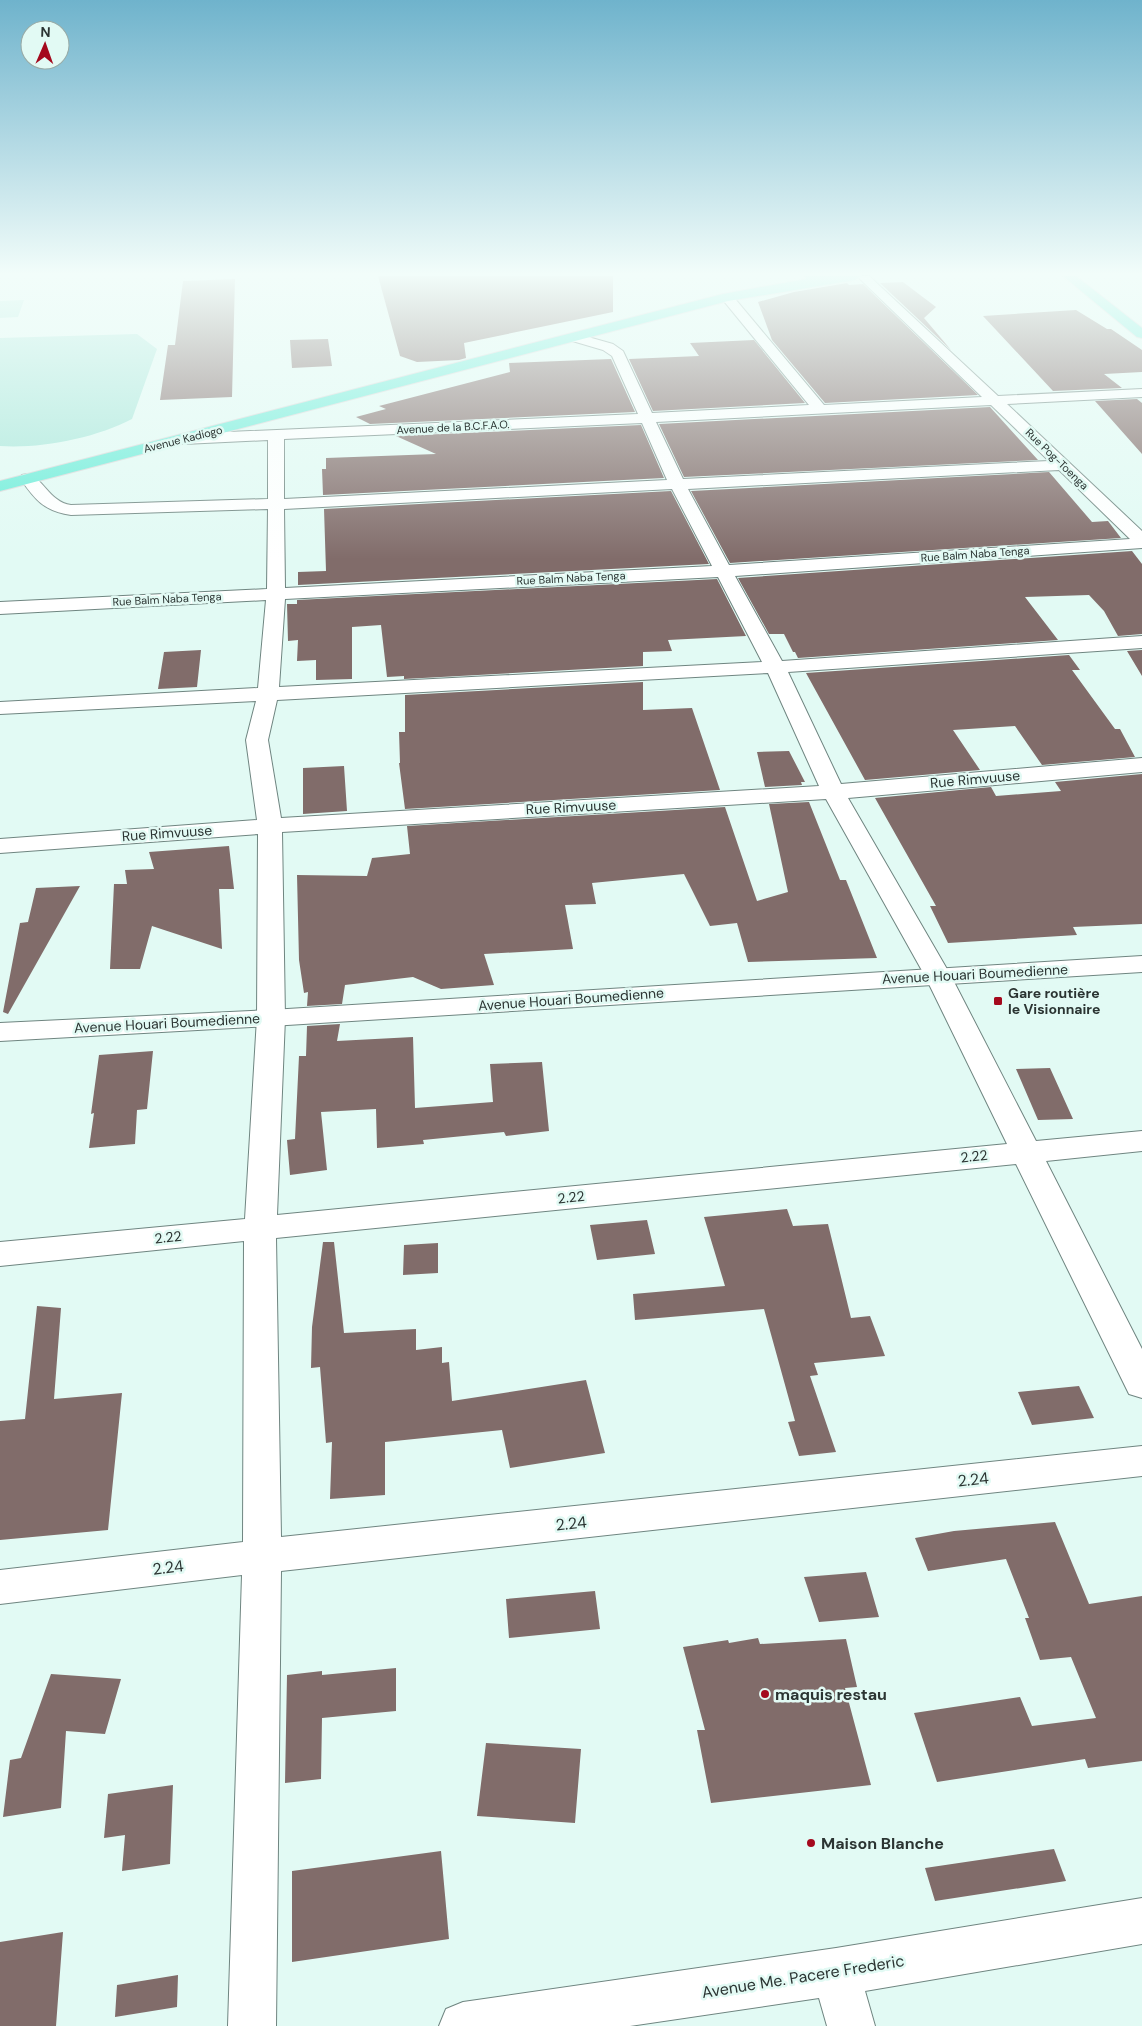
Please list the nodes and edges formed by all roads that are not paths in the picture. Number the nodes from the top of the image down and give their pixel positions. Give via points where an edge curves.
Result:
1 (448, 371) edge
2 (626, 371) edge
3 (790, 371) edge
4 (964, 371) edge
5 (1142, 394) edge
6 (997, 402) junction
7 (821, 410) junction
8 (648, 418) junction
9 (276, 436) junction
10 (184, 439) junction
11 (1063, 465) junction
12 (10, 483) edge
13 (677, 484) junction
14 (277, 504) junction
15 (1142, 542) edge
16 (724, 571) junction
17 (276, 592) junction
18 (0, 608) edge
19 (1142, 642) edge
20 (775, 667) junction
21 (268, 695) junction
22 (0, 708) edge
23 (1142, 765) edge
24 (833, 792) junction
25 (270, 826) junction
26 (0, 846) edge
27 (1142, 964) edge
28 (938, 976) junction
29 (271, 1018) junction
30 (0, 1032) edge
31 (1142, 1141) edge
32 (1026, 1151) junction
33 (260, 1228) junction
34 (0, 1254) edge
35 (1142, 1384) edge
36 (1142, 1461) edge
37 (262, 1556) junction
38 (0, 1587) edge
39 (1142, 1921) edge
40 (836, 1972) junction
41 (252, 2026) edge
42 (463, 2026) edge
43 (851, 2026) edge

1 - 10 highway, Avenue Kadiogo
2 - 8 street
3 - 7 street
4 - 6 street, Rue Pog-Toenga
5 - 6 street, Avenue de la B.C.F.A.O.
6 - 7 street, Avenue de la B.C.F.A.O.
6 - 11 street, Rue Pog-Toenga
7 - 8 street, Avenue de la B.C.F.A.O.
8 - 9 street, Avenue de la B.C.F.A.O.
8 - 13 street
9 - 10 street, Avenue de la B.C.F.A.O.
9 - 14 street
10 - 12 highway, Avenue Kadiogo
11 - 13 street
11 - 15 street, Rue Pog-Toenga
12 - 14 street via 63,510
13 - 14 street
13 - 16 street
14 - 17 street
15 - 16 street, Rue Balm Naba Tenga
16 - 17 street, Rue Balm Naba Tenga
16 - 20 street
17 - 18 street, Rue Balm Naba Tenga
17 - 21 street
19 - 20 street
20 - 21 street
20 - 24 street
21 - 22 street
21 - 25 street via 258,740
23 - 24 street, Rue Rimvuuse
24 - 25 street, Rue Rimvuuse
24 - 28 street
25 - 26 street, Rue Rimvuuse
25 - 29 street
27 - 28 street, Avenue Houari Boumedienne
28 - 29 street, Avenue Houari Boumedienne
28 - 32 street
29 - 30 street, Avenue Houari Boumedienne
29 - 33 street
31 - 32 street, 2.22
32 - 33 street, 2.22
32 - 35 street
33 - 34 street, 2.22
33 - 37 street
36 - 37 street, 2.24
37 - 38 street, 2.24
37 - 41 street
39 - 40 street, Avenue Me. Pacere Frederic
40 - 42 street, Avenue Me. Pacere Frederic
40 - 43 street

